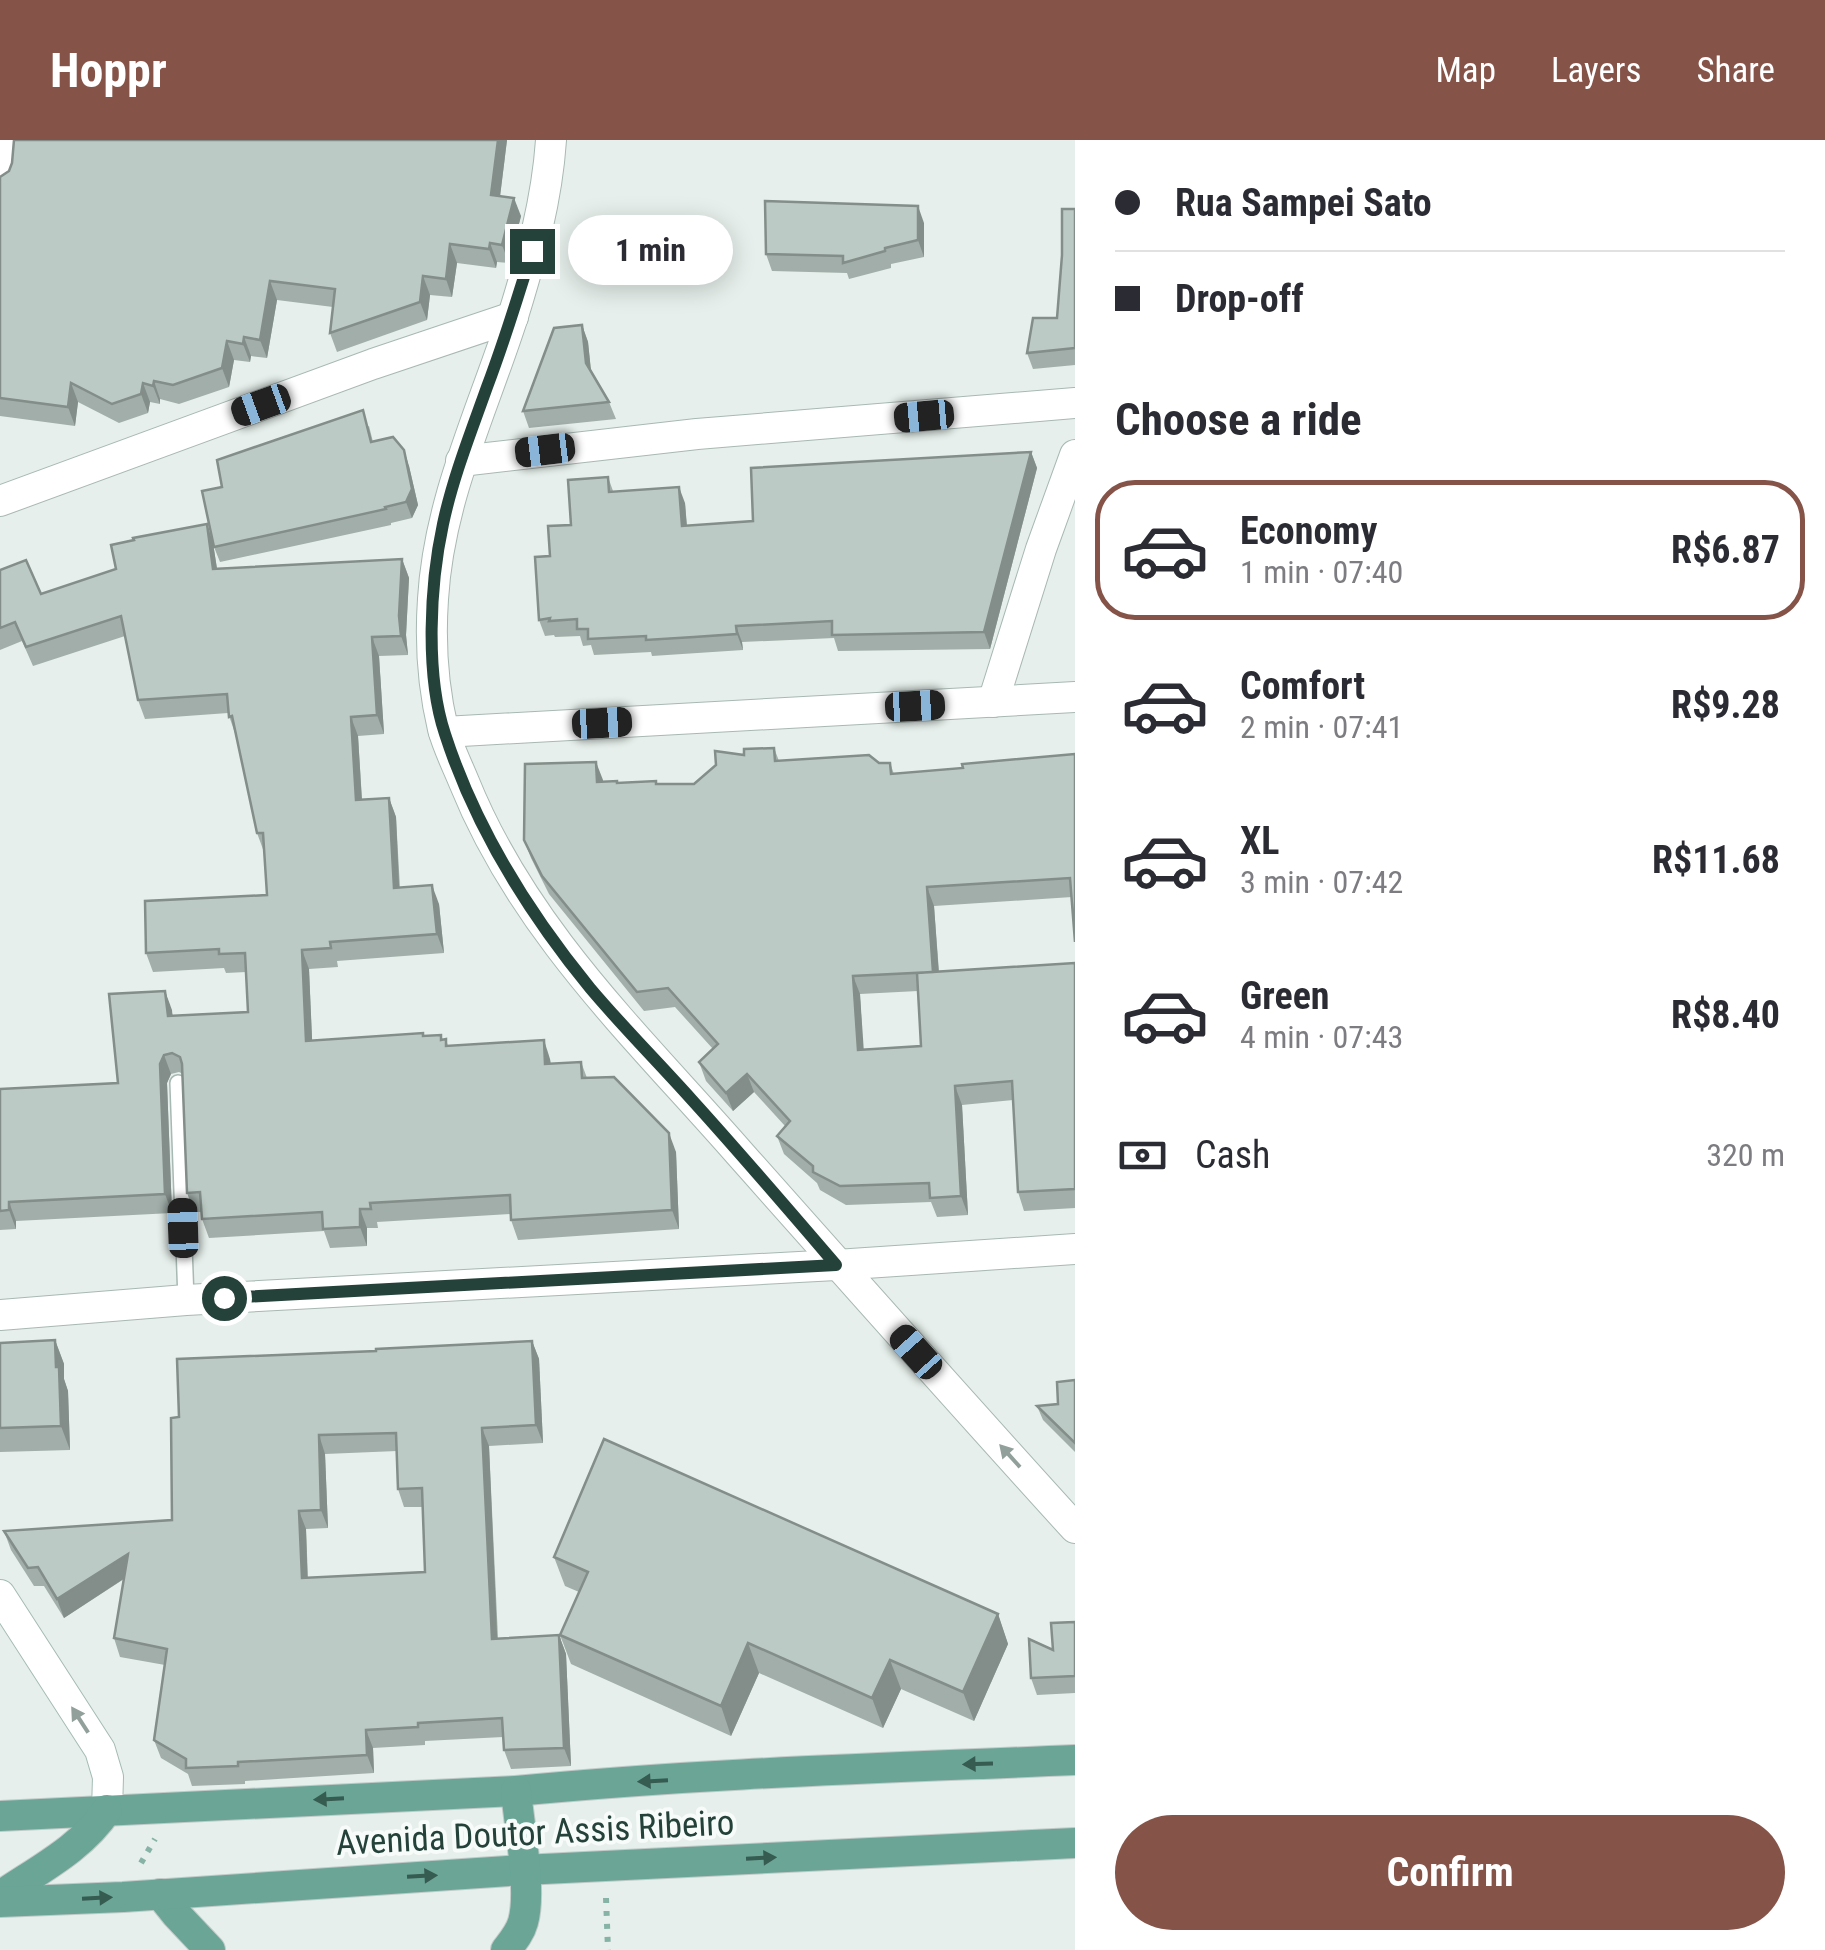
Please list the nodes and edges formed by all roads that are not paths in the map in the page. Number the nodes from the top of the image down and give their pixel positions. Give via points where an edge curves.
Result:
1 (5, 140) edge
2 (551, 140) edge
3 (0, 180) edge
4 (513, 317) junction
5 (1075, 403) edge
6 (1075, 455) edge
7 (461, 461) junction
8 (0, 501) edge
9 (1075, 697) edge
10 (993, 702) junction
11 (444, 732) junction
12 (178, 1082) edge
13 (1075, 1249) edge
14 (836, 1265) junction
15 (186, 1300) junction
16 (0, 1314) edge
17 (1075, 1528) edge
18 (0, 1595) edge
19 (1075, 1760) edge
20 (516, 1791) junction
21 (107, 1810) junction
22 (0, 1816) edge
23 (1075, 1843) edge
24 (523, 1870) junction
25 (160, 1894) junction
26 (0, 1899) edge
27 (210, 1950) edge
28 (506, 1950) edge

1 - 3 street
2 - 4 street via 541,218
4 - 7 street
4 - 8 street
5 - 7 street
6 - 10 street
7 - 11 street via 442,524 433,599 433,671
9 - 10 street
10 - 11 street
11 - 14 street via 480,821 530,907 590,987
12 - 15 lane
13 - 14 street
14 - 15 street
17 -> 14 street
15 - 16 street
21 -> 18 street via 100,1750
19 -> 20 main road, Avenida Doutor Assis Ribeiro
20 -> 21 main road, Avenida Doutor Assis Ribeiro
20 - 24 main road
21 - 22 main road, Avenida Doutor Assis Ribeiro
21 - 26 main road via 70,1850
24 -> 23 main road, Avenida Doutor Assis Ribeiro
25 -> 24 main road, Avenida Doutor Assis Ribeiro
24 - 28 main road via 522,1924
26 -> 25 main road, Avenida Doutor Assis Ribeiro
25 - 27 main road

